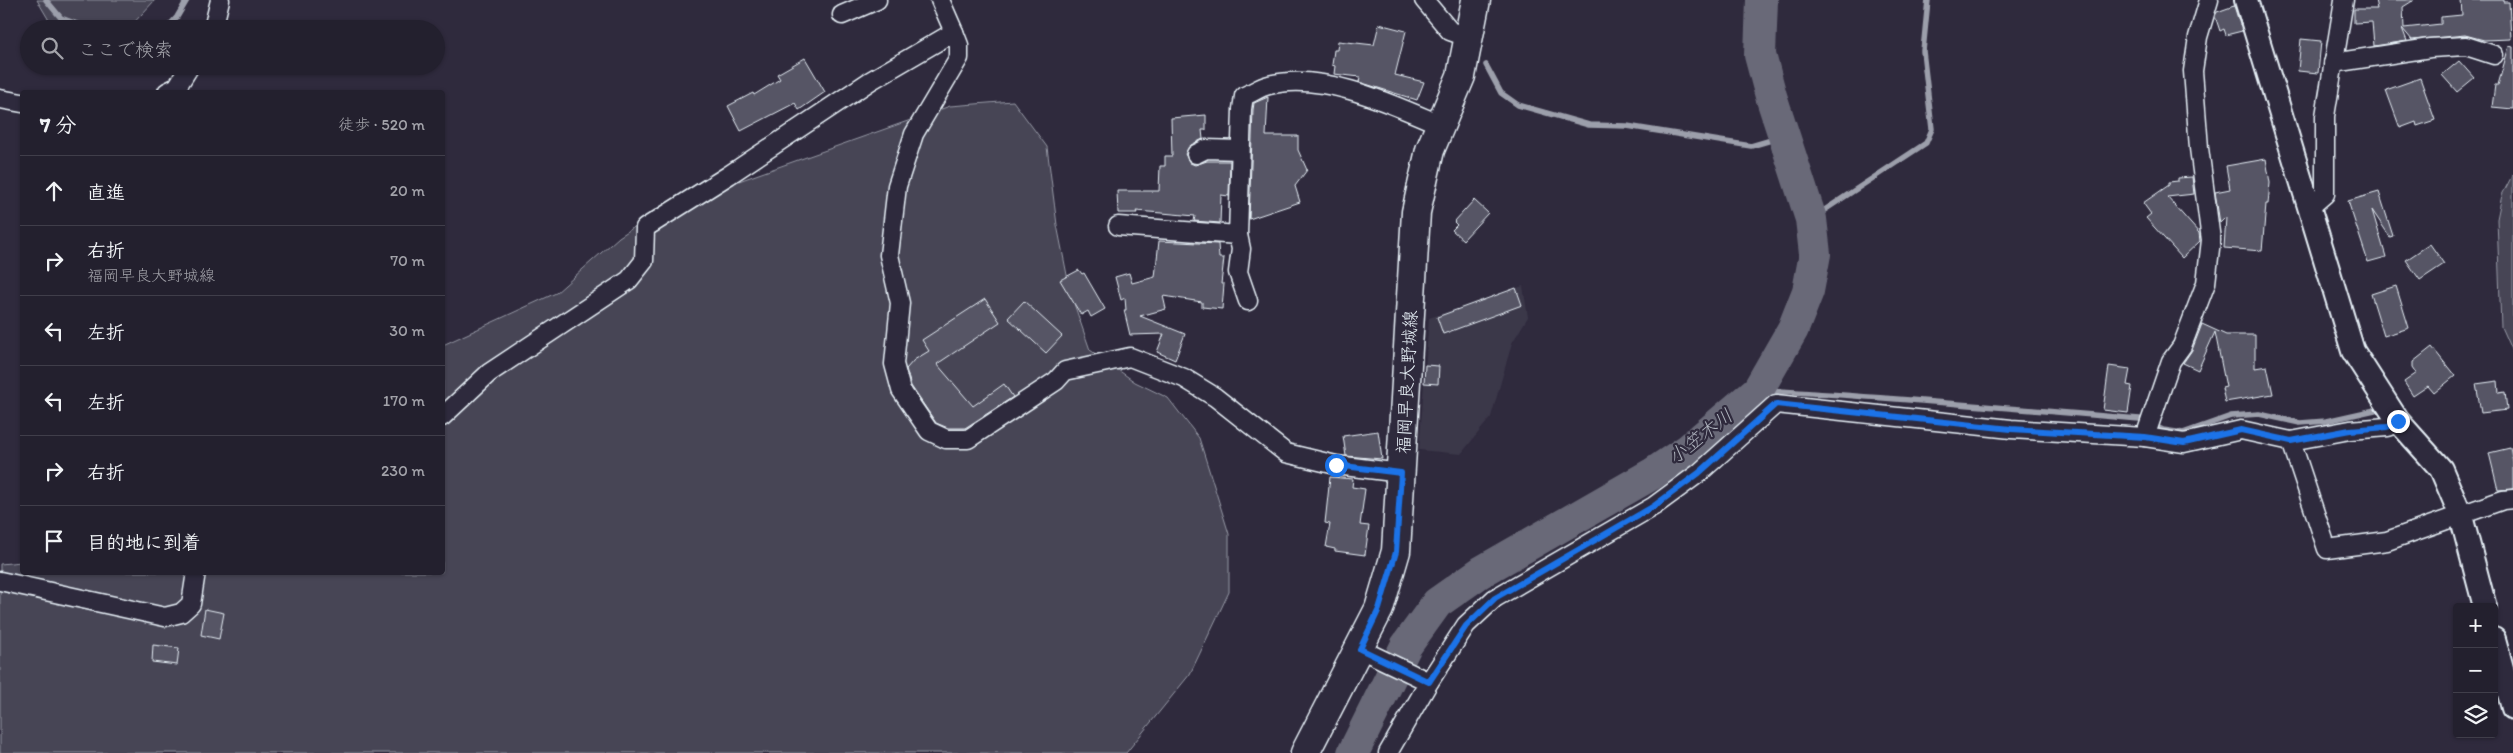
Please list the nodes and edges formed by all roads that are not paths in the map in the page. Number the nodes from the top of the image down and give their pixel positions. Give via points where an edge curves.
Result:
1 (220, 0) edge
2 (877, 0) edge
3 (940, 0) edge
4 (1424, 0) edge
5 (1476, 0) edge
6 (2209, 0) edge
7 (2246, 0) edge
8 (2344, 0) edge
9 (842, 15) dead end
10 (215, 20) edge
11 (954, 32) junction
12 (1470, 38) junction
13 (2494, 55) dead end
14 (2333, 63) junction
15 (184, 75) edge
16 (171, 90) edge
17 (0, 99) edge
18 (20, 103) edge
19 (1441, 125) junction
20 (1240, 150) junction
21 (1196, 154) dead end
22 (2310, 208) junction
23 (1118, 226) dead end
24 (1238, 235) junction
25 (1248, 301) dead end
26 (445, 414) edge
27 (2400, 423) junction
28 (2145, 437) junction
29 (2291, 441) junction
30 (1401, 473) junction
31 (2513, 499) edge
32 (2461, 516) junction
33 (196, 575) edge
34 (0, 581) edge
35 (2485, 603) edge
36 (2496, 648) edge
37 (1360, 649) junction
38 (1429, 682) junction
39 (2513, 708) edge
40 (1305, 753) edge
41 (1388, 753) edge

1 - 10 street
2 - 9 street
3 - 11 street
4 - 12 street via 1450,31
5 - 12 main road, 福岡早良大野城線
6 - 28 street via 2198,37 2193,71 2211,240 2206,283 2182,346 2172,361
7 - 22 street
8 - 14 street
11 - 26 street via 870,81 646,228 644,261 630,280 489,373
11 - 30 street via 960,45 959,58 914,134 897,186 889,255 900,303 894,364 901,390 929,430 946,439 968,440 1056,381 1065,371 1130,357 1184,378 1215,397 1286,453 1336,465
12 - 19 main road, 福岡早良大野城線 via 1462,76
13 - 14 street via 2466,46 2430,48
14 - 22 street via 2325,116 2325,194
15 - 16 street
17 - 18 street
19 - 20 street via 1392,104 1334,86 1296,82 1268,85 1244,96
19 - 30 main road, 福岡早良大野城線 via 1430,150 1416,212
20 - 21 street via 1206,149
20 - 24 street
22 - 27 street via 2353,351
23 - 24 street
24 - 25 street via 1241,250 1238,272
27 - 29 street
27 - 32 street via 2441,469
28 - 29 street via 2184,443 2241,430
28 - 38 street via 2011,429 1776,404 1699,473 1654,506 1495,598 1466,626
29 - 32 street via 2326,549 2387,541
30 - 37 main road, 福岡早良大野城線 via 1396,552 1379,609
31 - 32 street
32 - 35 street
33 - 34 street via 191,604 181,612 165,617
36 - 39 street
37 - 38 street
37 - 40 main road, 福岡早良大野城線
38 - 41 street

